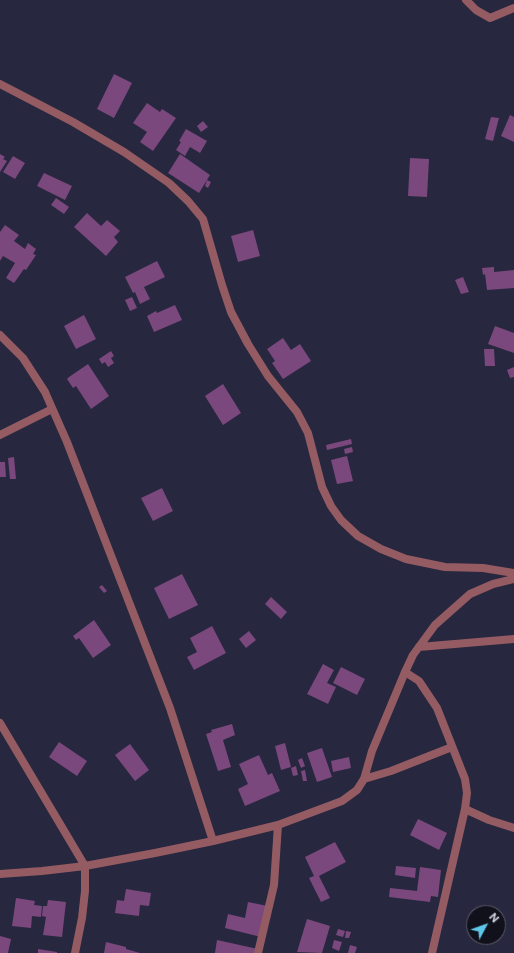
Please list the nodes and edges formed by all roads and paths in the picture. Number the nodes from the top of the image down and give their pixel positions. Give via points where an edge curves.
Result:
1 (466, 0) edge
2 (514, 8) edge
3 (0, 84) edge
4 (0, 335) edge
5 (52, 409) junction
6 (0, 435) edge
7 (514, 573) edge
8 (514, 579) edge
9 (514, 639) edge
10 (420, 647) junction
11 (405, 672) junction
12 (0, 723) edge
13 (452, 747) junction
14 (364, 779) junction
15 (465, 809) junction
16 (278, 825) junction
17 (514, 828) edge
18 (214, 841) junction
19 (86, 866) junction
20 (0, 874) edge
21 (75, 953) edge
22 (258, 953) edge
23 (432, 953) edge

1 - 2 street via 490,18
3 - 7 street via 124,152 169,183 203,219 231,312 264,369 297,412 308,433 322,487 341,520 358,536 381,549 406,558 445,567 483,568
4 - 5 street via 23,358 45,392
5 - 6 street
5 - 18 street via 170,708
8 - 10 street via 493,584 470,594 435,625
9 - 10 street
10 - 11 street
11 - 13 street via 418,681 437,708
11 - 14 street via 372,751
12 - 19 street
13 - 14 street
13 - 15 street via 465,779
14 - 16 street via 357,790 342,801
15 - 17 street
15 - 23 street
16 - 18 street
16 - 22 street via 274,885
18 - 19 street
19 - 20 street
19 - 21 street via 82,918

